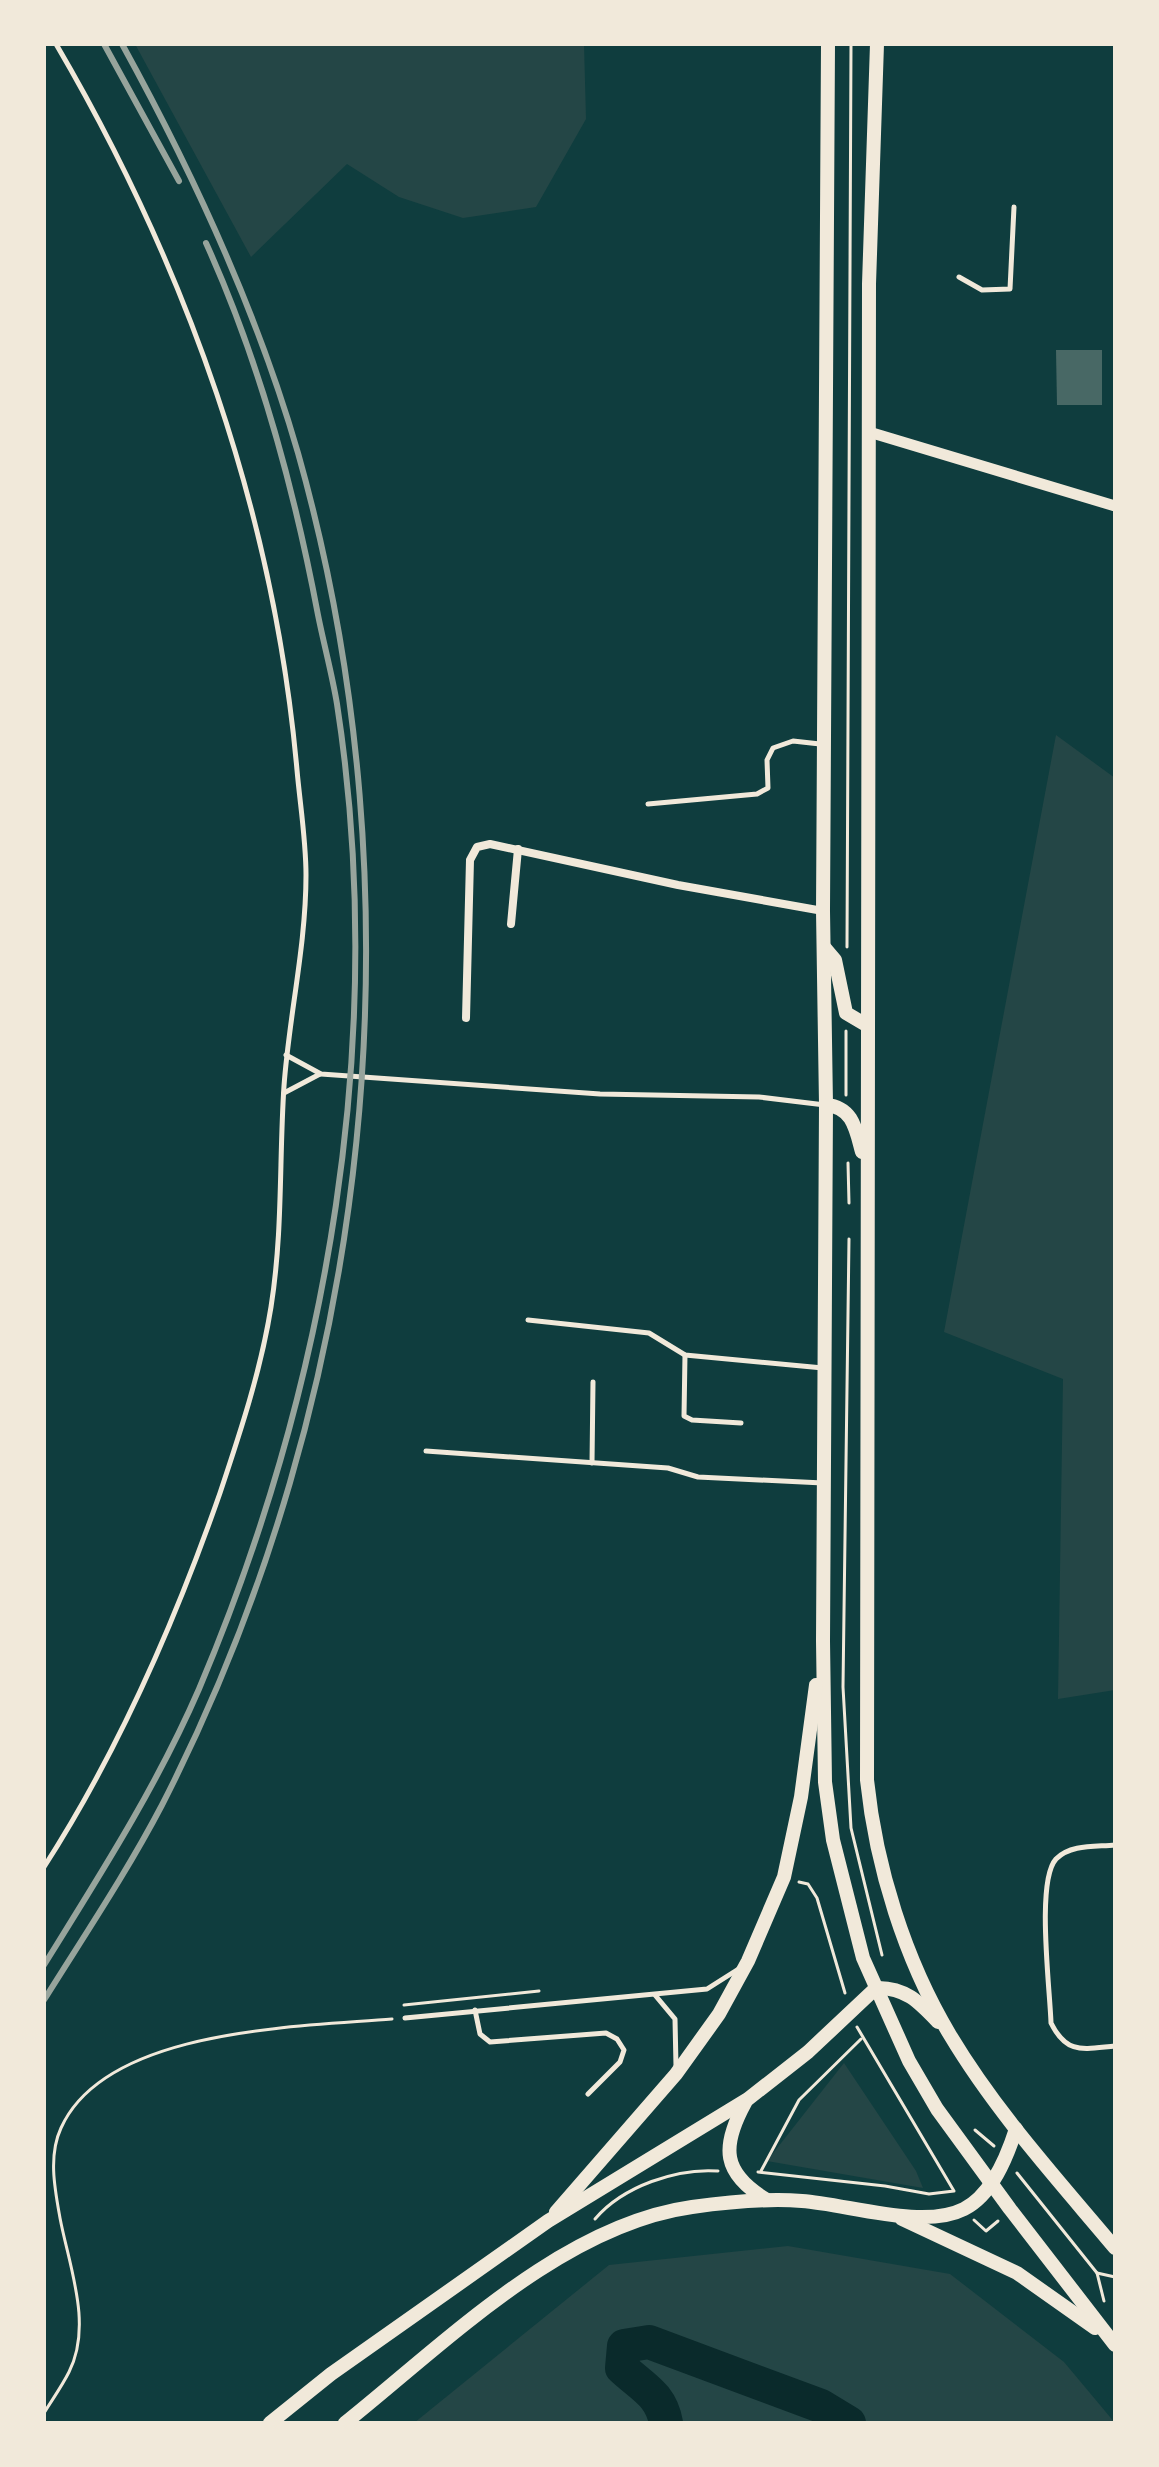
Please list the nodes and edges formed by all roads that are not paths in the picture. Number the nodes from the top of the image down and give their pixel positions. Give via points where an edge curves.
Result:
1 (56, 44) edge
2 (828, 44) edge
3 (877, 44) edge
4 (1014, 207) dead end
5 (959, 277) dead end
6 (869, 432) junction
7 (1115, 506) edge
8 (825, 744) junction
9 (648, 804) dead end
10 (518, 849) junction
11 (823, 911) junction
12 (511, 924) dead end
13 (824, 947) junction
14 (466, 1018) dead end
15 (868, 1026) junction
16 (286, 1055) junction
17 (321, 1074) junction
18 (284, 1093) junction
19 (826, 1105) junction
20 (867, 1167) junction
21 (528, 1320) dead end
22 (685, 1355) junction
23 (825, 1368) junction
24 (593, 1382) dead end
25 (741, 1423) dead end
26 (426, 1451) dead end
27 (592, 1463) junction
28 (824, 1483) junction
29 (823, 1641) junction
30 (1115, 1845) edge
31 (44, 1867) edge
32 (748, 1961) junction
33 (876, 1988) junction
34 (655, 1994) junction
35 (475, 2010) junction
36 (405, 2018) dead end
37 (950, 2035) junction
38 (1115, 2046) edge
39 (676, 2074) junction
40 (588, 2094) dead end
41 (748, 2099) junction
42 (1016, 2129) junction
43 (991, 2183) junction
44 (767, 2200) junction
45 (887, 2212) junction
46 (548, 2221) junction
47 (1115, 2248) edge
48 (1111, 2341) edge
49 (270, 2423) edge
50 (345, 2423) edge

1 - 16 lane via 133,183 221,402 283,650 307,873
2 - 8 main road
3 - 6 main road
4 - 5 lane via 1010,289 982,290
6 - 7 street
6 - 15 main road
8 - 9 lane via 793,741 773,748 767,760 768,788 757,794
8 - 11 main road
10 - 11 street
10 - 12 street
10 - 14 street via 490,844 477,847 470,860
11 - 13 main road
13 - 15 main road via 835,960 846,1013
13 - 19 main road
15 - 20 main road
16 - 17 lane
16 - 18 lane
17 - 18 lane
17 - 19 lane
18 - 31 lane via 280,1235 270,1312 244,1424 195,1564 142,1687
19 - 20 main road via 837,1106 853,1121
19 - 23 main road
20 - 37 main road via 867,1780 872,1825 907,1943
21 - 22 lane via 649,1333
22 - 23 lane
22 - 25 lane via 684,1416
23 - 28 main road
24 - 27 lane
26 - 27 lane
27 - 28 lane via 668,1468 698,1477
28 - 29 main road
29 - 32 main road via 788,1860
29 - 33 main road via 825,1782 833,1840 863,1958
30 - 38 lane via 1072,1848 1056,1859 1045,1882 1051,2023 1060,2040 1077,2049
32 - 34 lane via 707,1989
32 - 39 main road via 719,2014
33 - 37 main road via 895,1987 907,1993
33 - 41 main road
33 - 43 main road via 930,2097
34 - 35 lane
34 - 39 lane via 675,2019
35 - 36 lane
35 - 40 lane via 480,2034 490,2042 606,2033 617,2039 624,2050 620,2062
37 - 42 main road
39 - 46 main road
41 - 44 main road via 732,2128 730,2161 739,2180
41 - 46 main road
42 - 43 main road via 1007,2158
42 - 47 main road
43 - 45 main road via 965,2208 935,2217
43 - 48 main road
44 - 45 main road
44 - 50 main road via 689,2207 622,2226 564,2255
45 - 48 main road via 1017,2273
46 - 49 main road

